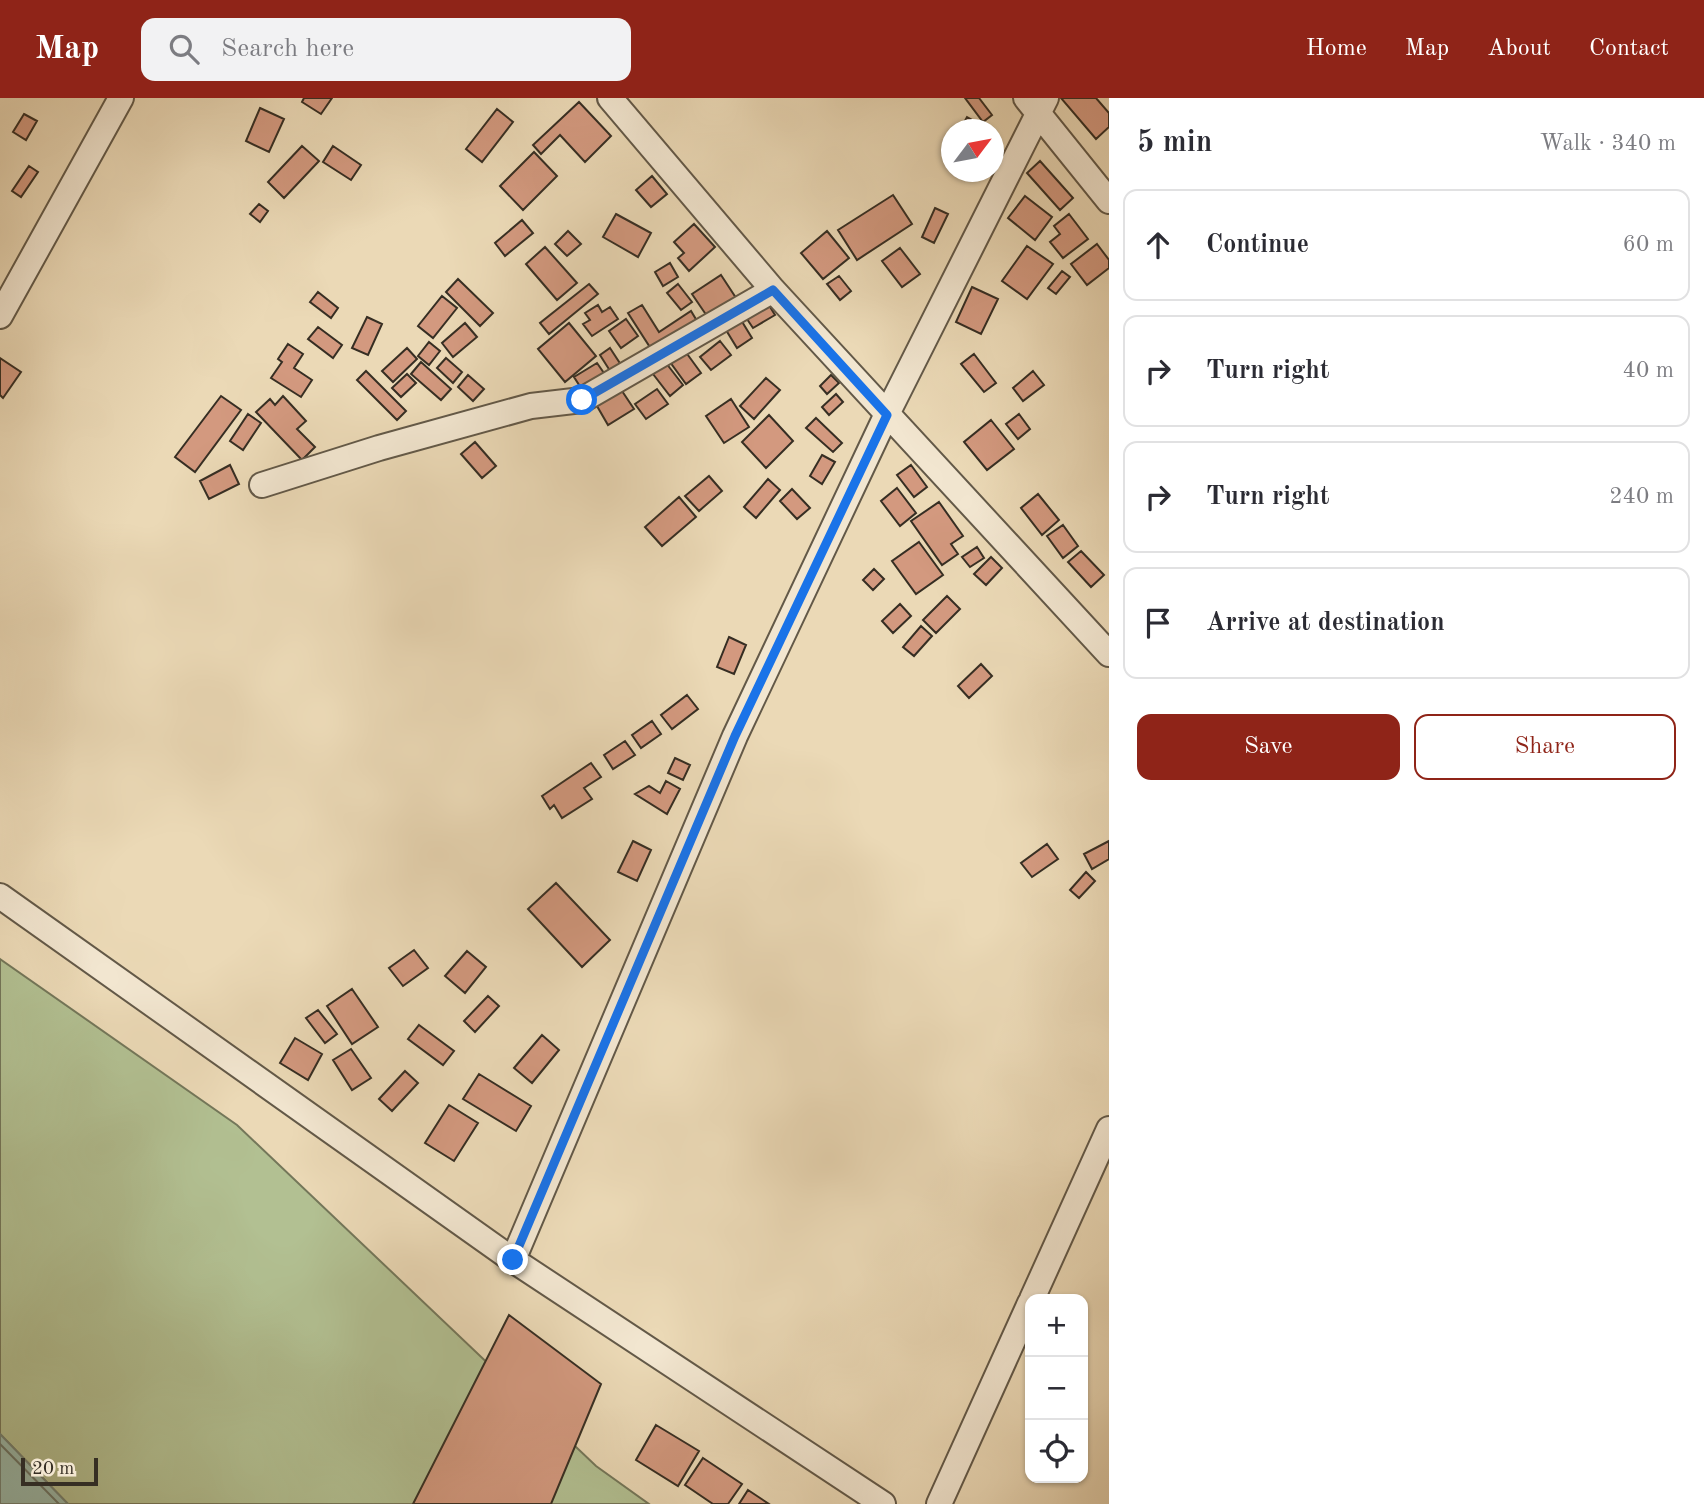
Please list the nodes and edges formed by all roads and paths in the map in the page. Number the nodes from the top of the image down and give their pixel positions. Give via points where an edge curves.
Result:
1 (121, 98) edge
2 (610, 98) edge
3 (1037, 103) edge
4 (1109, 201) edge
5 (773, 290) junction
6 (0, 316) edge
7 (887, 415) junction
8 (262, 485) dead end
9 (1109, 654) edge
10 (0, 896) edge
11 (1109, 1129) edge
12 (513, 1260) junction
13 (1034, 1294) edge
14 (1025, 1314) edge
15 (883, 1504) edge
16 (939, 1504) edge

1 - 6 street
2 - 5 street
3 - 4 street
3 - 7 street
5 - 7 street
5 - 8 street via 582,400 531,406
7 - 9 street
7 - 12 street via 735,736
10 - 12 street
11 - 13 street
12 - 15 street
14 - 16 street

